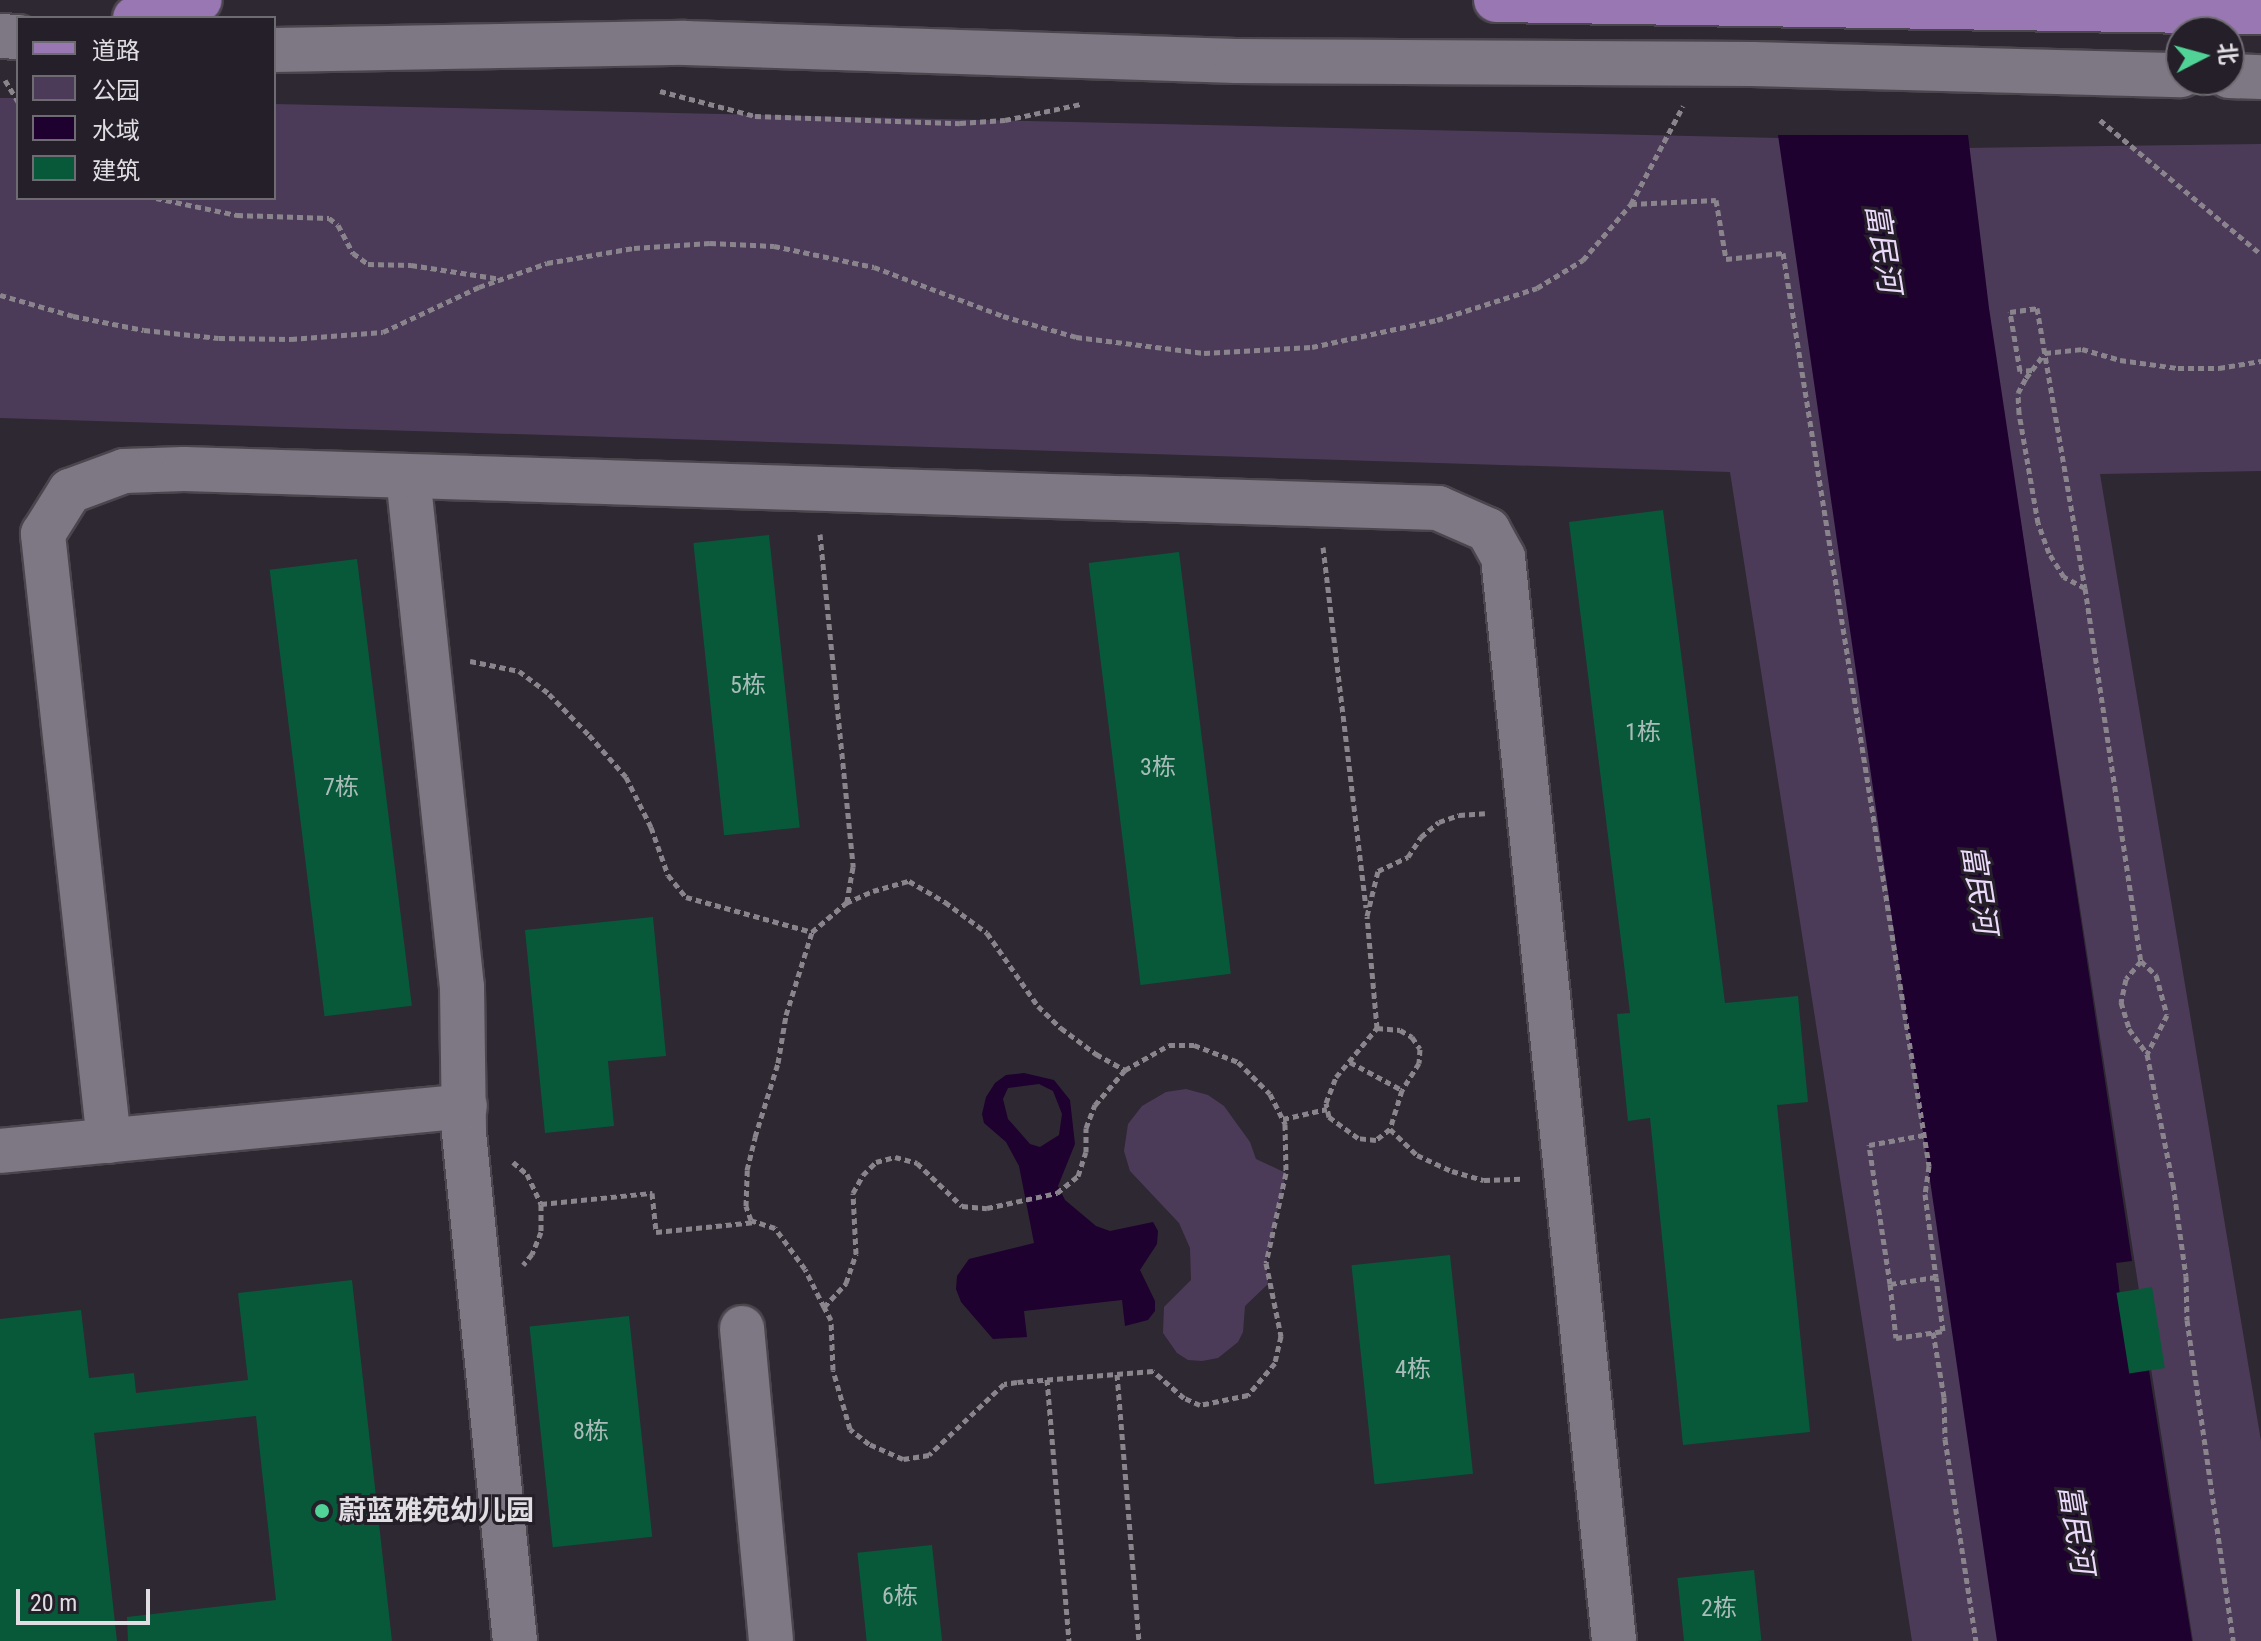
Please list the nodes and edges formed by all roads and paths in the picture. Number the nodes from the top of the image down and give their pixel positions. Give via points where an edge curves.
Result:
1 (200, 0) edge
2 (1496, 0) edge
3 (2261, 12) edge
4 (142, 16) edge
5 (276, 50) edge
6 (0, 72) edge
7 (2165, 75) edge
8 (16, 99) edge
9 (1687, 99) dead end
10 (2092, 113) dead end
11 (166, 200) edge
12 (1631, 204) junction
13 (2261, 254) edge
14 (501, 279) junction
15 (0, 295) edge
16 (2045, 353) junction
17 (2261, 361) edge
18 (2032, 370) junction
19 (408, 476) junction
20 (816, 489) junction
21 (1318, 504) junction
22 (2085, 588) junction
23 (427, 651) junction
24 (1530, 809) junction
25 (846, 903) junction
26 (1367, 916) junction
27 (812, 932) junction
28 (2141, 961) junction
29 (1377, 1028) junction
30 (2147, 1054) junction
31 (1350, 1062) junction
32 (1125, 1070) junction
33 (1402, 1090) junction
34 (465, 1106) junction
35 (1327, 1109) junction
36 (1283, 1119) junction
37 (1390, 1129) junction
38 (1924, 1135) junction
39 (109, 1141) junction
40 (0, 1151) edge
41 (1567, 1177) junction
42 (541, 1204) dead end
43 (756, 1221) junction
44 (1936, 1277) junction
45 (1890, 1284) junction
46 (824, 1307) junction
47 (742, 1328) dead end
48 (1933, 1332) junction
49 (1117, 1374) junction
50 (1047, 1379) junction
51 (515, 1641) edge
52 (771, 1641) edge
53 (1069, 1641) edge
54 (1139, 1641) edge
55 (1614, 1641) edge
56 (1976, 1641) edge
57 (2233, 1641) edge

1 - 4 main road
2 - 3 main road
5 - 7 street via 685,43 1236,61 1752,64
6 - 8 path
9 - 12 path
10 - 13 path
11 - 14 path via 237,215 329,218 353,253 368,264
12 - 14 path via 1583,260 1537,288 1437,320 1312,347 1204,353 1076,337 1003,316 874,267 774,246 634,248 547,263
12 - 38 path via 1716,200 1726,259 1783,253
14 - 15 path via 383,332 291,339 144,330
16 - 17 path via 2082,349 2178,368
16 - 18 path
16 - 18 path via 2037,308 2010,312 2020,371
16 - 22 path
18 - 22 path via 2018,393 2038,523 2064,577
19 - 20 street
19 - 23 street
19 - 39 street via 124,471 70,491 43,534
20 - 21 street
20 - 25 path via 853,867
21 - 24 street via 1438,508 1488,530 1503,557
21 - 26 path
22 - 28 path
23 - 27 path via 519,671 549,694 626,777 668,875 686,897
23 - 34 street via 462,987
24 - 26 path via 1459,815 1439,822 1408,857 1378,871
24 - 41 street
25 - 27 path
25 - 32 path via 909,881 945,902 987,933 1038,1006 1061,1028
26 - 29 path
27 - 43 path via 747,1170 746,1206
28 - 30 path via 2156,975 2167,1015
28 - 30 path via 2126,979 2121,1002 2129,1029
29 - 31 path
29 - 33 path via 1400,1030 1420,1049 1419,1063
30 - 57 path via 2173,1184
31 - 33 path
31 - 35 path via 1336,1077
32 - 36 path via 1169,1045 1194,1045 1238,1062 1270,1094
32 - 46 path via 1095,1105 1078,1176 1057,1193 987,1208 962,1206 917,1163 895,1157 876,1162 853,1193 856,1254 846,1283
33 - 37 path
34 - 39 street
34 - 51 street
35 - 36 path
35 - 37 path via 1329,1117 1358,1138 1376,1140
36 - 49 path via 1286,1173 1266,1263 1281,1336 1275,1363 1248,1395 1200,1405 1153,1371
37 - 41 path via 1432,1163 1484,1180
38 - 44 path
38 - 45 path via 1869,1145
39 - 40 street
41 - 55 street
42 - 43 path via 652,1193 656,1232
43 - 46 path via 775,1228
44 - 45 path
44 - 48 path via 1943,1331
45 - 48 path via 1896,1338
46 - 50 path via 831,1320 833,1370 850,1429 903,1459 929,1455 1004,1384
47 - 52 street
48 - 56 path
49 - 50 path
49 - 54 path
50 - 53 path

